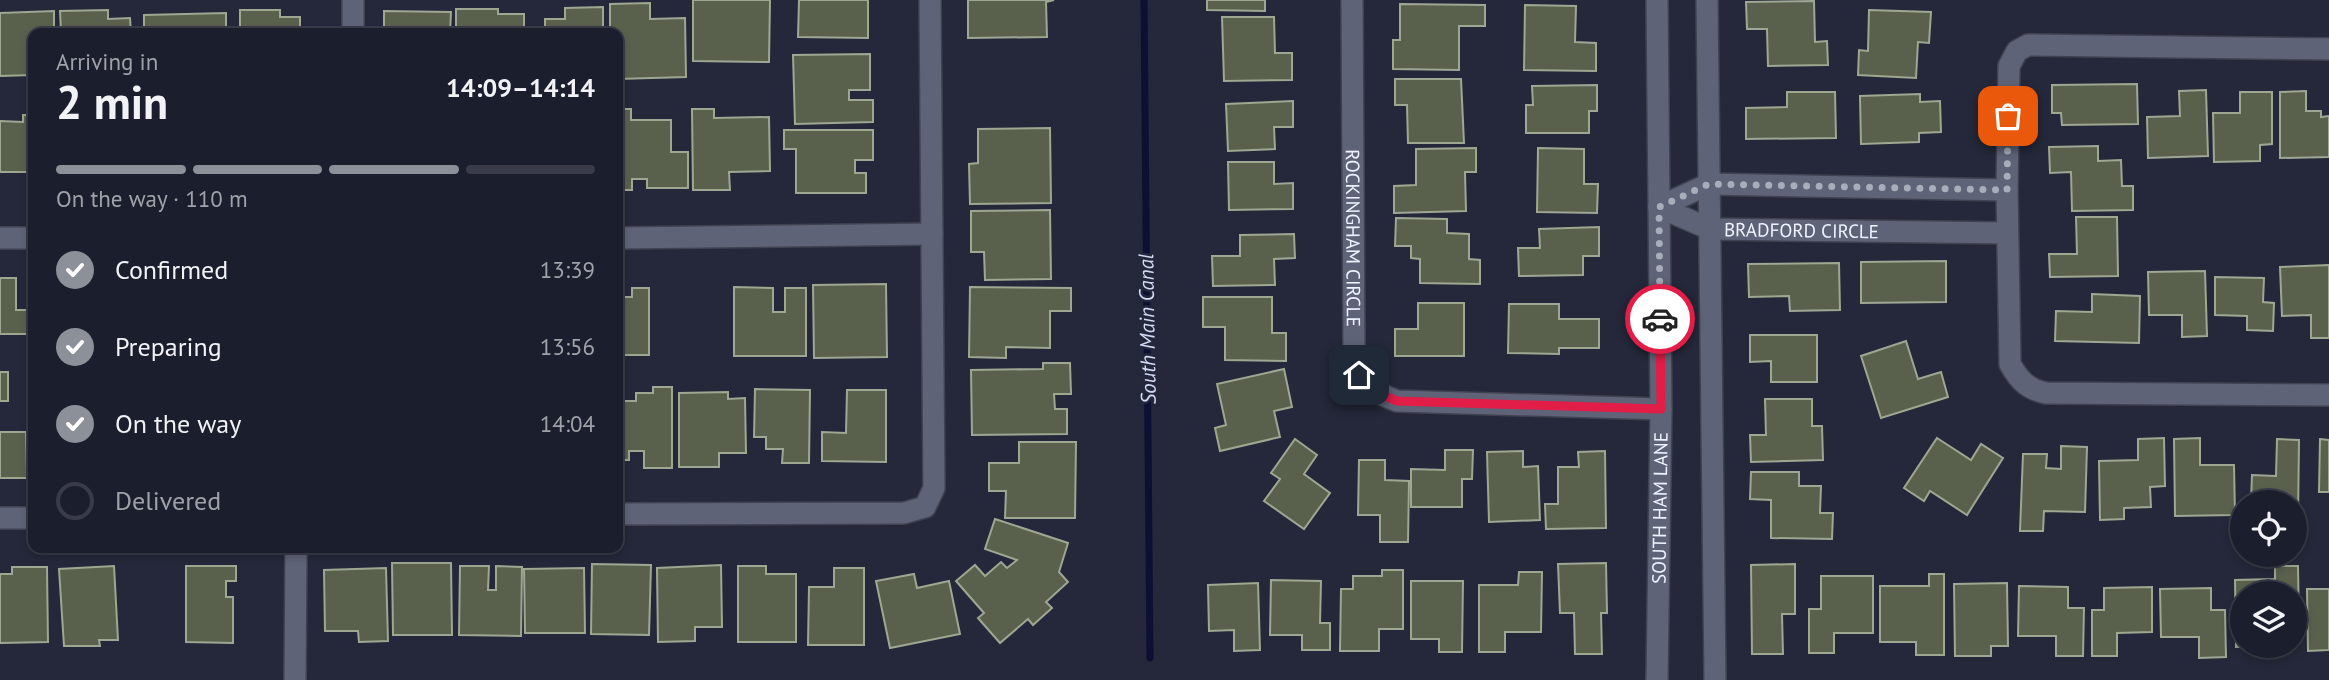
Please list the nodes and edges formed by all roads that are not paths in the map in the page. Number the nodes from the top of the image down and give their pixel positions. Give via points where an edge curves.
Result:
1 (353, 0) edge
2 (930, 0) edge
3 (1352, 0) edge
4 (1657, 0) edge
5 (1707, 0) edge
6 (353, 28) edge
7 (2329, 49) edge
8 (1709, 184) junction
9 (2007, 190) junction
10 (1659, 207) junction
11 (1710, 229) junction
12 (2007, 233) junction
13 (932, 234) junction
14 (0, 238) edge
15 (28, 238) edge
16 (623, 238) edge
17 (2329, 395) edge
18 (1661, 409) junction
19 (623, 514) edge
20 (0, 518) edge
21 (28, 518) edge
22 (296, 553) edge
23 (295, 680) edge
24 (1657, 680) edge
25 (1715, 680) edge

1 - 6 street
2 - 13 street
3 - 18 street, ROCKINGHAM CIRCLE via 1354,347 1359,375 1373,391 1397,401
4 - 10 street, SOUTH HAM LANE
5 - 8 street
7 - 9 street via 2028,46 2017,51 2009,66
8 - 9 street
8 - 10 street
8 - 11 street
9 - 12 street
10 - 11 street, BRADFORD CIRCLE
10 - 18 street, SOUTH HAM LANE
11 - 12 street, BRADFORD CIRCLE
11 - 25 street
12 - 17 street via 2010,364 2018,380 2035,390
13 - 16 street
13 - 19 street via 934,488 925,507 904,513
14 - 15 street
18 - 24 street, SOUTH HAM LANE
20 - 21 street
22 - 23 street

